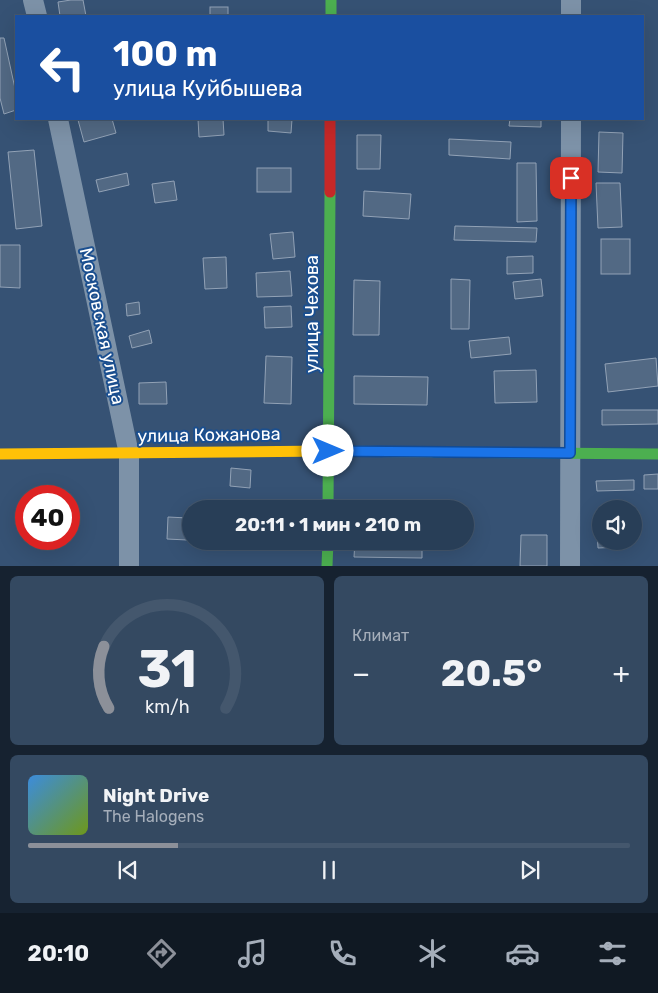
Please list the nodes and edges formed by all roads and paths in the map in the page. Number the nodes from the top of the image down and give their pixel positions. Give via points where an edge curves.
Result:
1 (33, 0) edge
2 (331, 0) edge
3 (571, 0) edge
4 (37, 15) edge
5 (330, 15) edge
6 (571, 15) edge
7 (58, 120) edge
8 (330, 120) edge
9 (571, 120) edge
10 (328, 451) junction
11 (570, 453) junction
12 (0, 454) edge
13 (129, 454) junction
14 (658, 454) edge
15 (328, 500) edge
16 (328, 550) edge
17 (128, 566) edge
18 (328, 566) edge
19 (570, 566) edge

1 - 4 street
2 - 5 street
3 - 6 street
7 - 13 street, Московская улица
8 - 10 street, улица Чехова
9 - 11 street
10 - 11 street, улица Кожанова
10 - 13 street, улица Кожанова
10 - 15 street, улица Чехова
11 - 14 street, улица Кожанова
11 - 19 street
12 - 13 street, улица Кожанова
13 - 17 street, Московская улица
16 - 18 street

